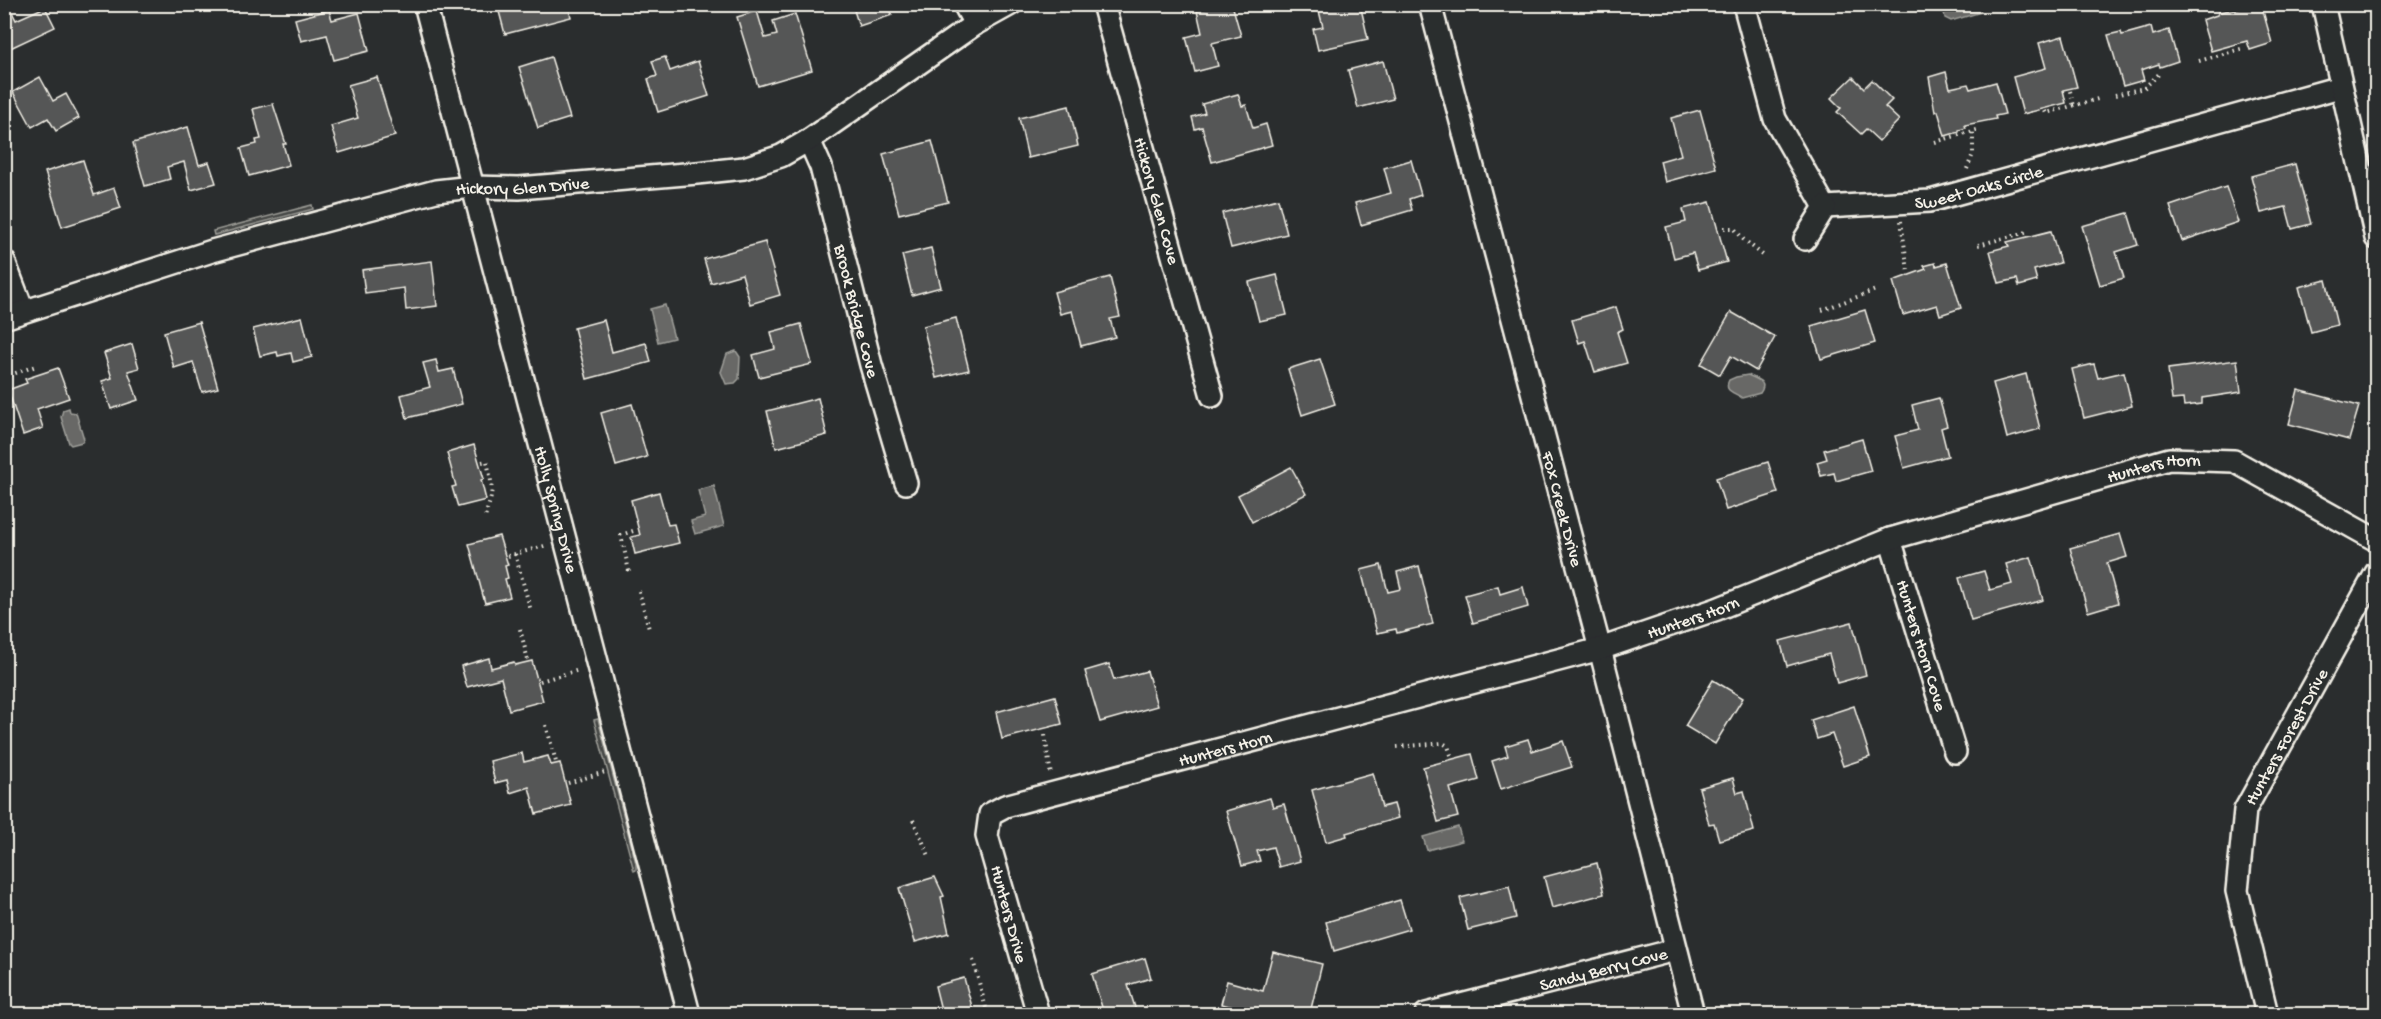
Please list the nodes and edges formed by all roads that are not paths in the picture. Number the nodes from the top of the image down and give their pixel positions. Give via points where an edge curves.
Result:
1 (425, 4) edge
2 (964, 4) edge
3 (1011, 4) edge
4 (1103, 4) edge
5 (1430, 4) edge
6 (1744, 4) edge
7 (2323, 4) edge
8 (975, 24) junction
9 (2340, 87) junction
10 (809, 140) junction
11 (472, 188) junction
12 (1825, 207) junction
13 (2376, 238) edge
14 (1805, 239) dead end
15 (4, 261) edge
16 (14, 314) edge
17 (1212, 396) dead end
18 (906, 483) dead end
19 (1890, 538) junction
20 (2376, 540) edge
21 (2376, 573) edge
22 (1600, 649) junction
23 (1955, 752) dead end
24 (990, 814) joint
25 (1676, 950) junction
26 (689, 1014) edge
27 (1038, 1014) edge
28 (1426, 1014) edge
29 (1694, 1014) edge
30 (2267, 1014) edge

1 - 11 street, Holly Spring Drive
2 - 8 street
3 - 8 street, Hickory Glen Drive
4 - 17 street, Hickory Glen Cove
5 - 22 street, Fox Creek Drive
6 - 12 street via 1775,119
7 - 9 street
8 - 10 street, Hickory Glen Drive
9 - 12 street, Sweet Oaks Circle via 1930,201
9 - 13 street
10 - 11 street, Hickory Glen Drive via 763,163 725,171 519,188
10 - 18 street, Brook Bridge Cove via 821,167 871,365
11 - 16 street, Hickory Glen Drive via 436,191 212,250
11 - 26 street, Holly Spring Drive
12 - 14 street
15 - 16 street
19 - 20 street, Hunters Horn via 2169,459 2234,461
19 - 22 street, Hunters Horn via 1717,609
19 - 23 street, Hunters Horn Cove
21 - 30 street, Hunters Forest Drive via 2245,810 2237,891
22 - 24 street, Hunters Horn via 1005,806
22 - 25 street, Fox Creek Drive
24 - 27 street, Hunters Drive via 987,836
25 - 28 street, Sandy Berry Cove
25 - 29 street, Fox Creek Drive

